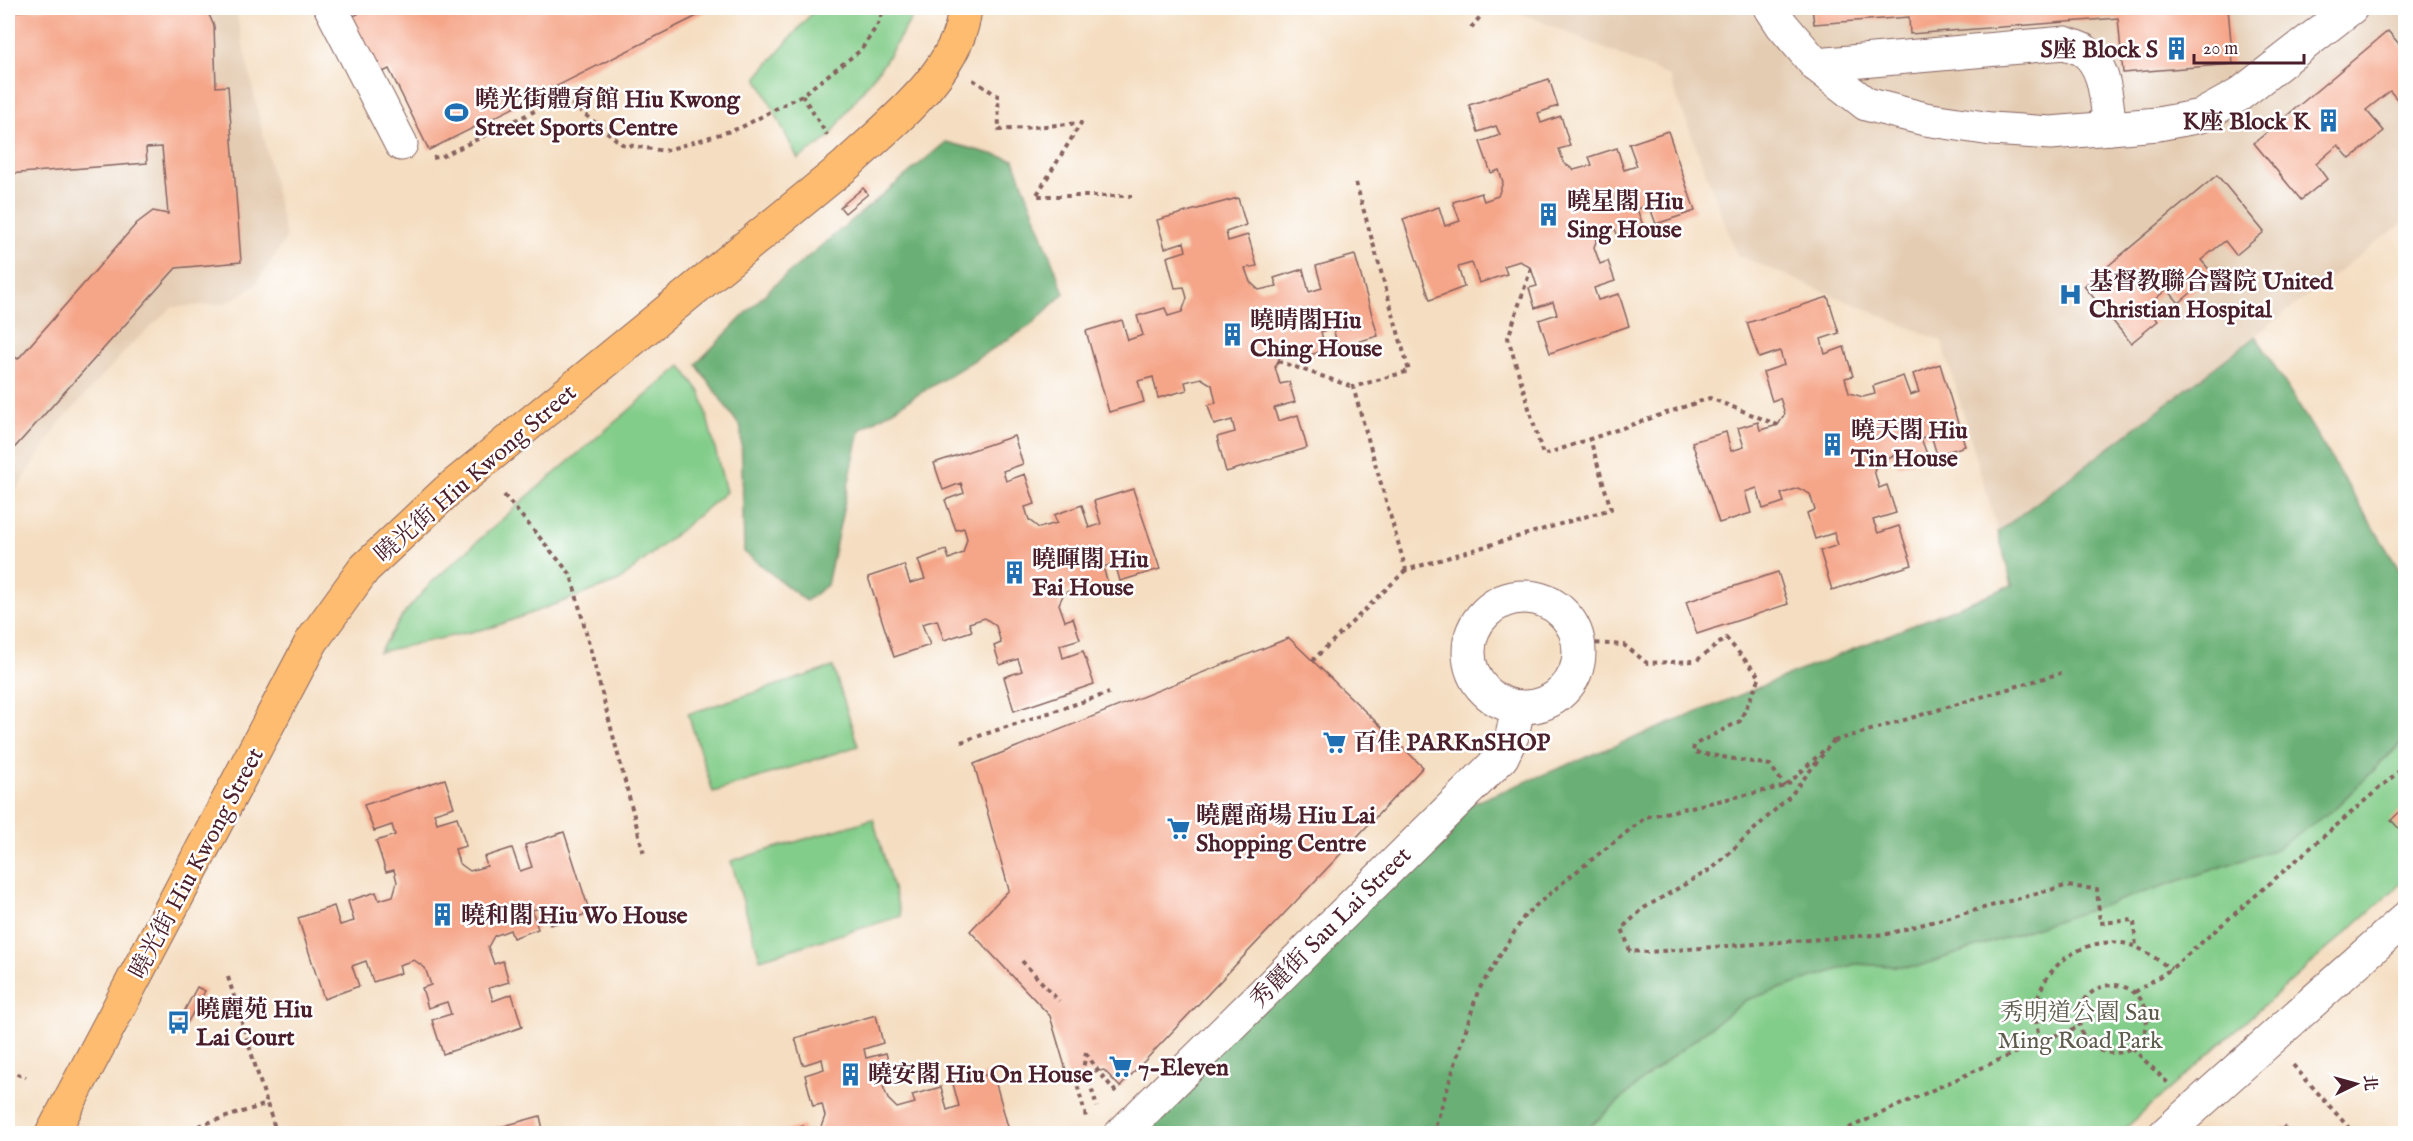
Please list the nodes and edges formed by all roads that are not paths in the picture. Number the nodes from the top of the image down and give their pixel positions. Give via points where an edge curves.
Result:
1 (331, 8) edge
2 (965, 8) edge
3 (1771, 8) edge
4 (2351, 8) edge
5 (1816, 65) junction
6 (2110, 128) junction
7 (401, 144) road end
8 (1518, 708) junction
9 (2406, 918) edge
10 (1110, 1123) edge
11 (52, 1134) edge
12 (2165, 1134) edge

1 - 7 street
2 - 11 main road, 曉光街 Hiu Kwong Street via 955,46 899,116 845,166 447,491 364,569 312,641
3 - 5 street
4 - 6 street via 2239,95 2200,116
5 - 6 street via 1866,104 1925,119 2051,133
5 - 6 street via 2065,43 2082,50 2096,64 2104,86
8 - 8 street via 1551,701 1565,690 1579,659 1572,626 1560,611 1544,600 1525,596 1489,608 1476,623 1469,641 1468,661 1475,679 1487,694
8 - 10 street, 秀麗街 Sau Lai Street via 1502,757
9 - 12 street

